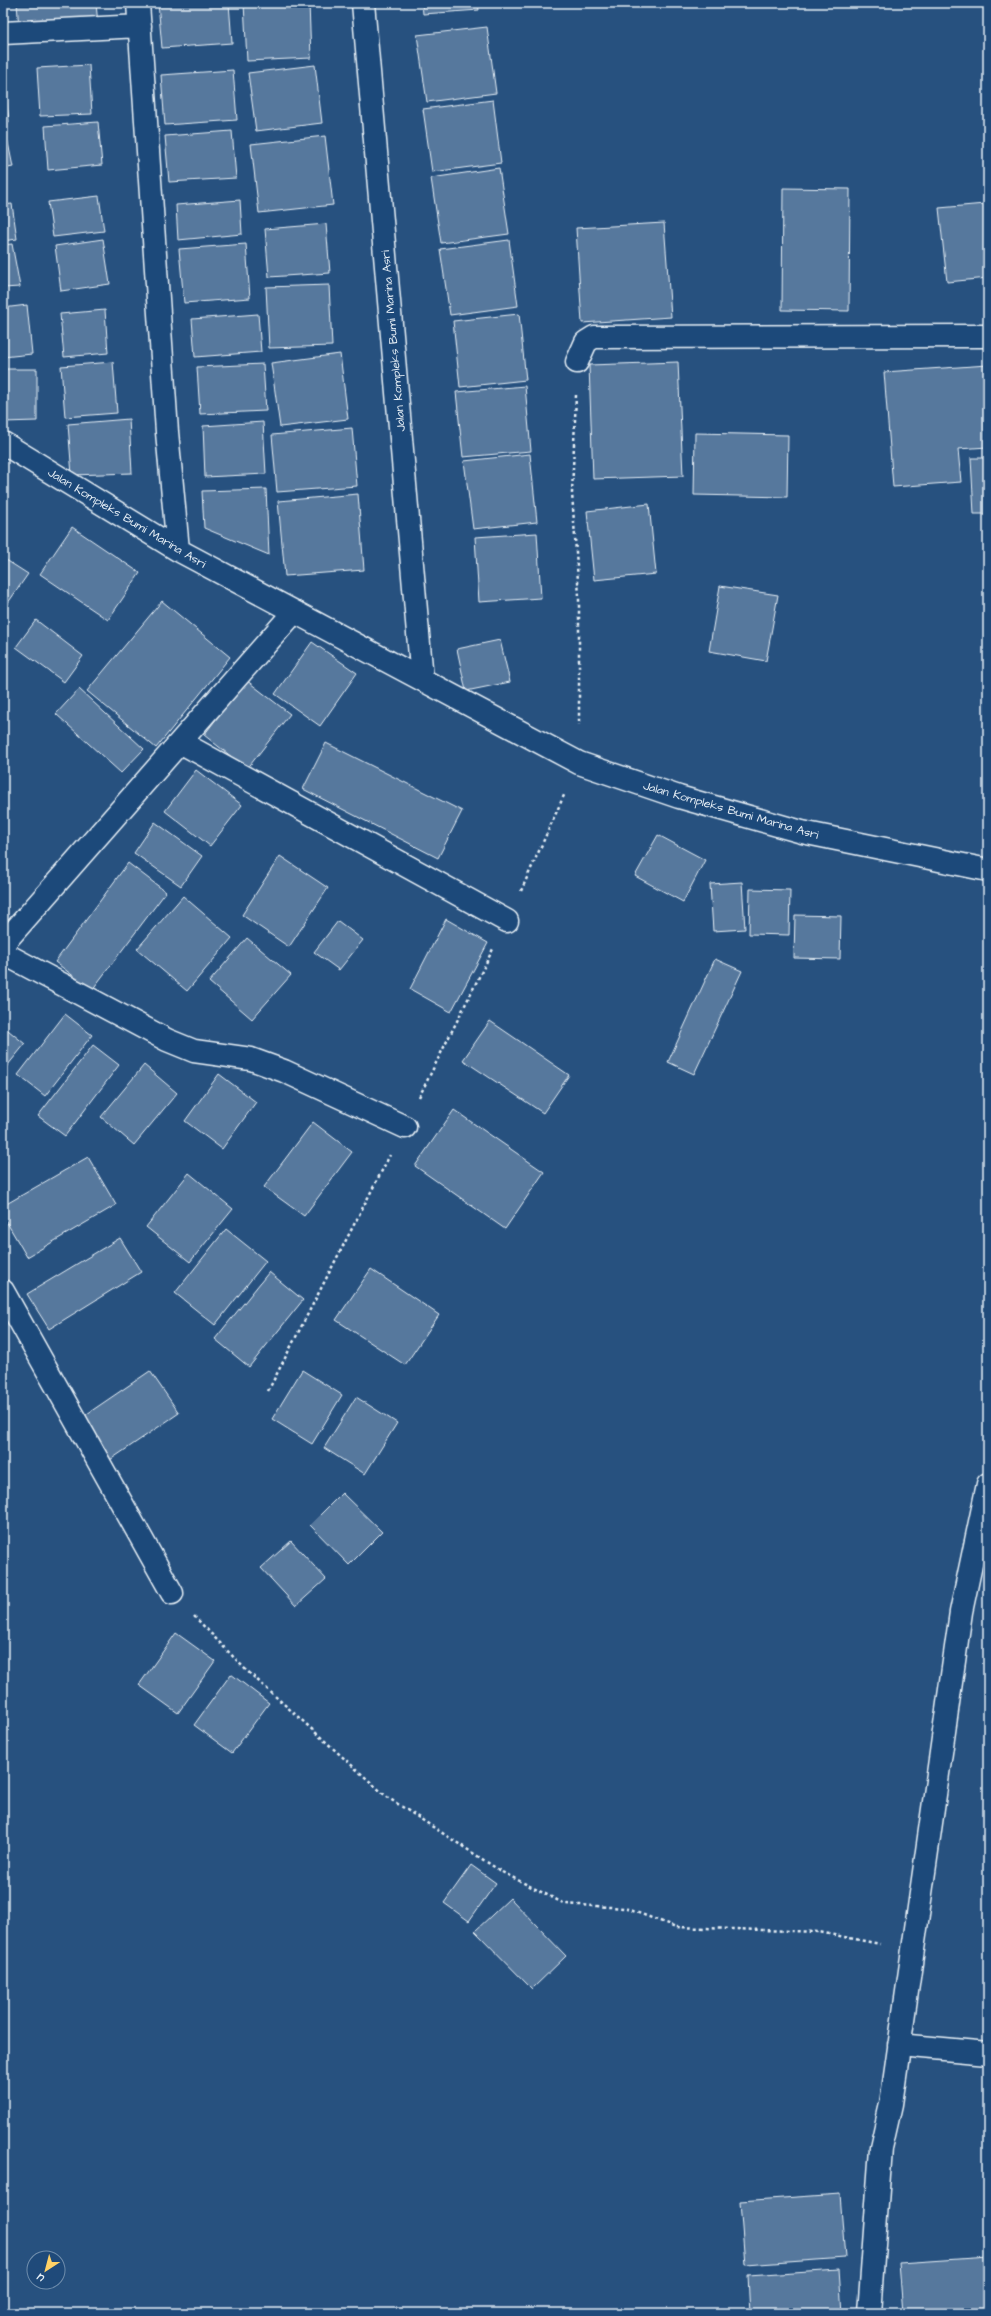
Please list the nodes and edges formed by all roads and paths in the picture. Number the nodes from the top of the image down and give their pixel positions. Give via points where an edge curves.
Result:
1 (138, 3) edge
2 (363, 3) edge
3 (140, 26) junction
4 (3, 33) edge
5 (988, 336) edge
6 (577, 362) dead end
7 (3, 443) edge
8 (178, 550) junction
9 (294, 612) junction
10 (422, 679) junction
11 (180, 742) junction
12 (988, 870) edge
13 (507, 921) dead end
14 (3, 944) edge
15 (3, 954) edge
16 (405, 1127) dead end
17 (3, 1291) edge
18 (988, 1484) edge
19 (172, 1593) joint
20 (912, 1950) junction
21 (899, 2045) junction
22 (988, 2053) edge
23 (869, 2313) edge

1 - 3 street
2 - 10 street, Jalan Kompleks Bumi Marina Asri
3 - 4 street
3 - 8 street via 166,424
5 - 6 street via 594,337 586,342
7 - 8 street, Jalan Kompleks Bumi Marina Asri
8 - 9 street, Jalan Kompleks Bumi Marina Asri
9 - 10 street, Jalan Kompleks Bumi Marina Asri
9 - 11 street
10 - 12 street, Jalan Kompleks Bumi Marina Asri via 579,763 672,795 802,832
11 - 13 street
11 - 14 street
15 - 16 street via 167,1040 194,1050 251,1059 284,1071
17 - 19 street
18 - 20 street via 961,1612
19 - 20 path via 245,1669 387,1797 502,1872 565,1904 625,1908 676,1927 819,1932
20 - 21 street
21 - 22 street
21 - 23 street via 882,2148

